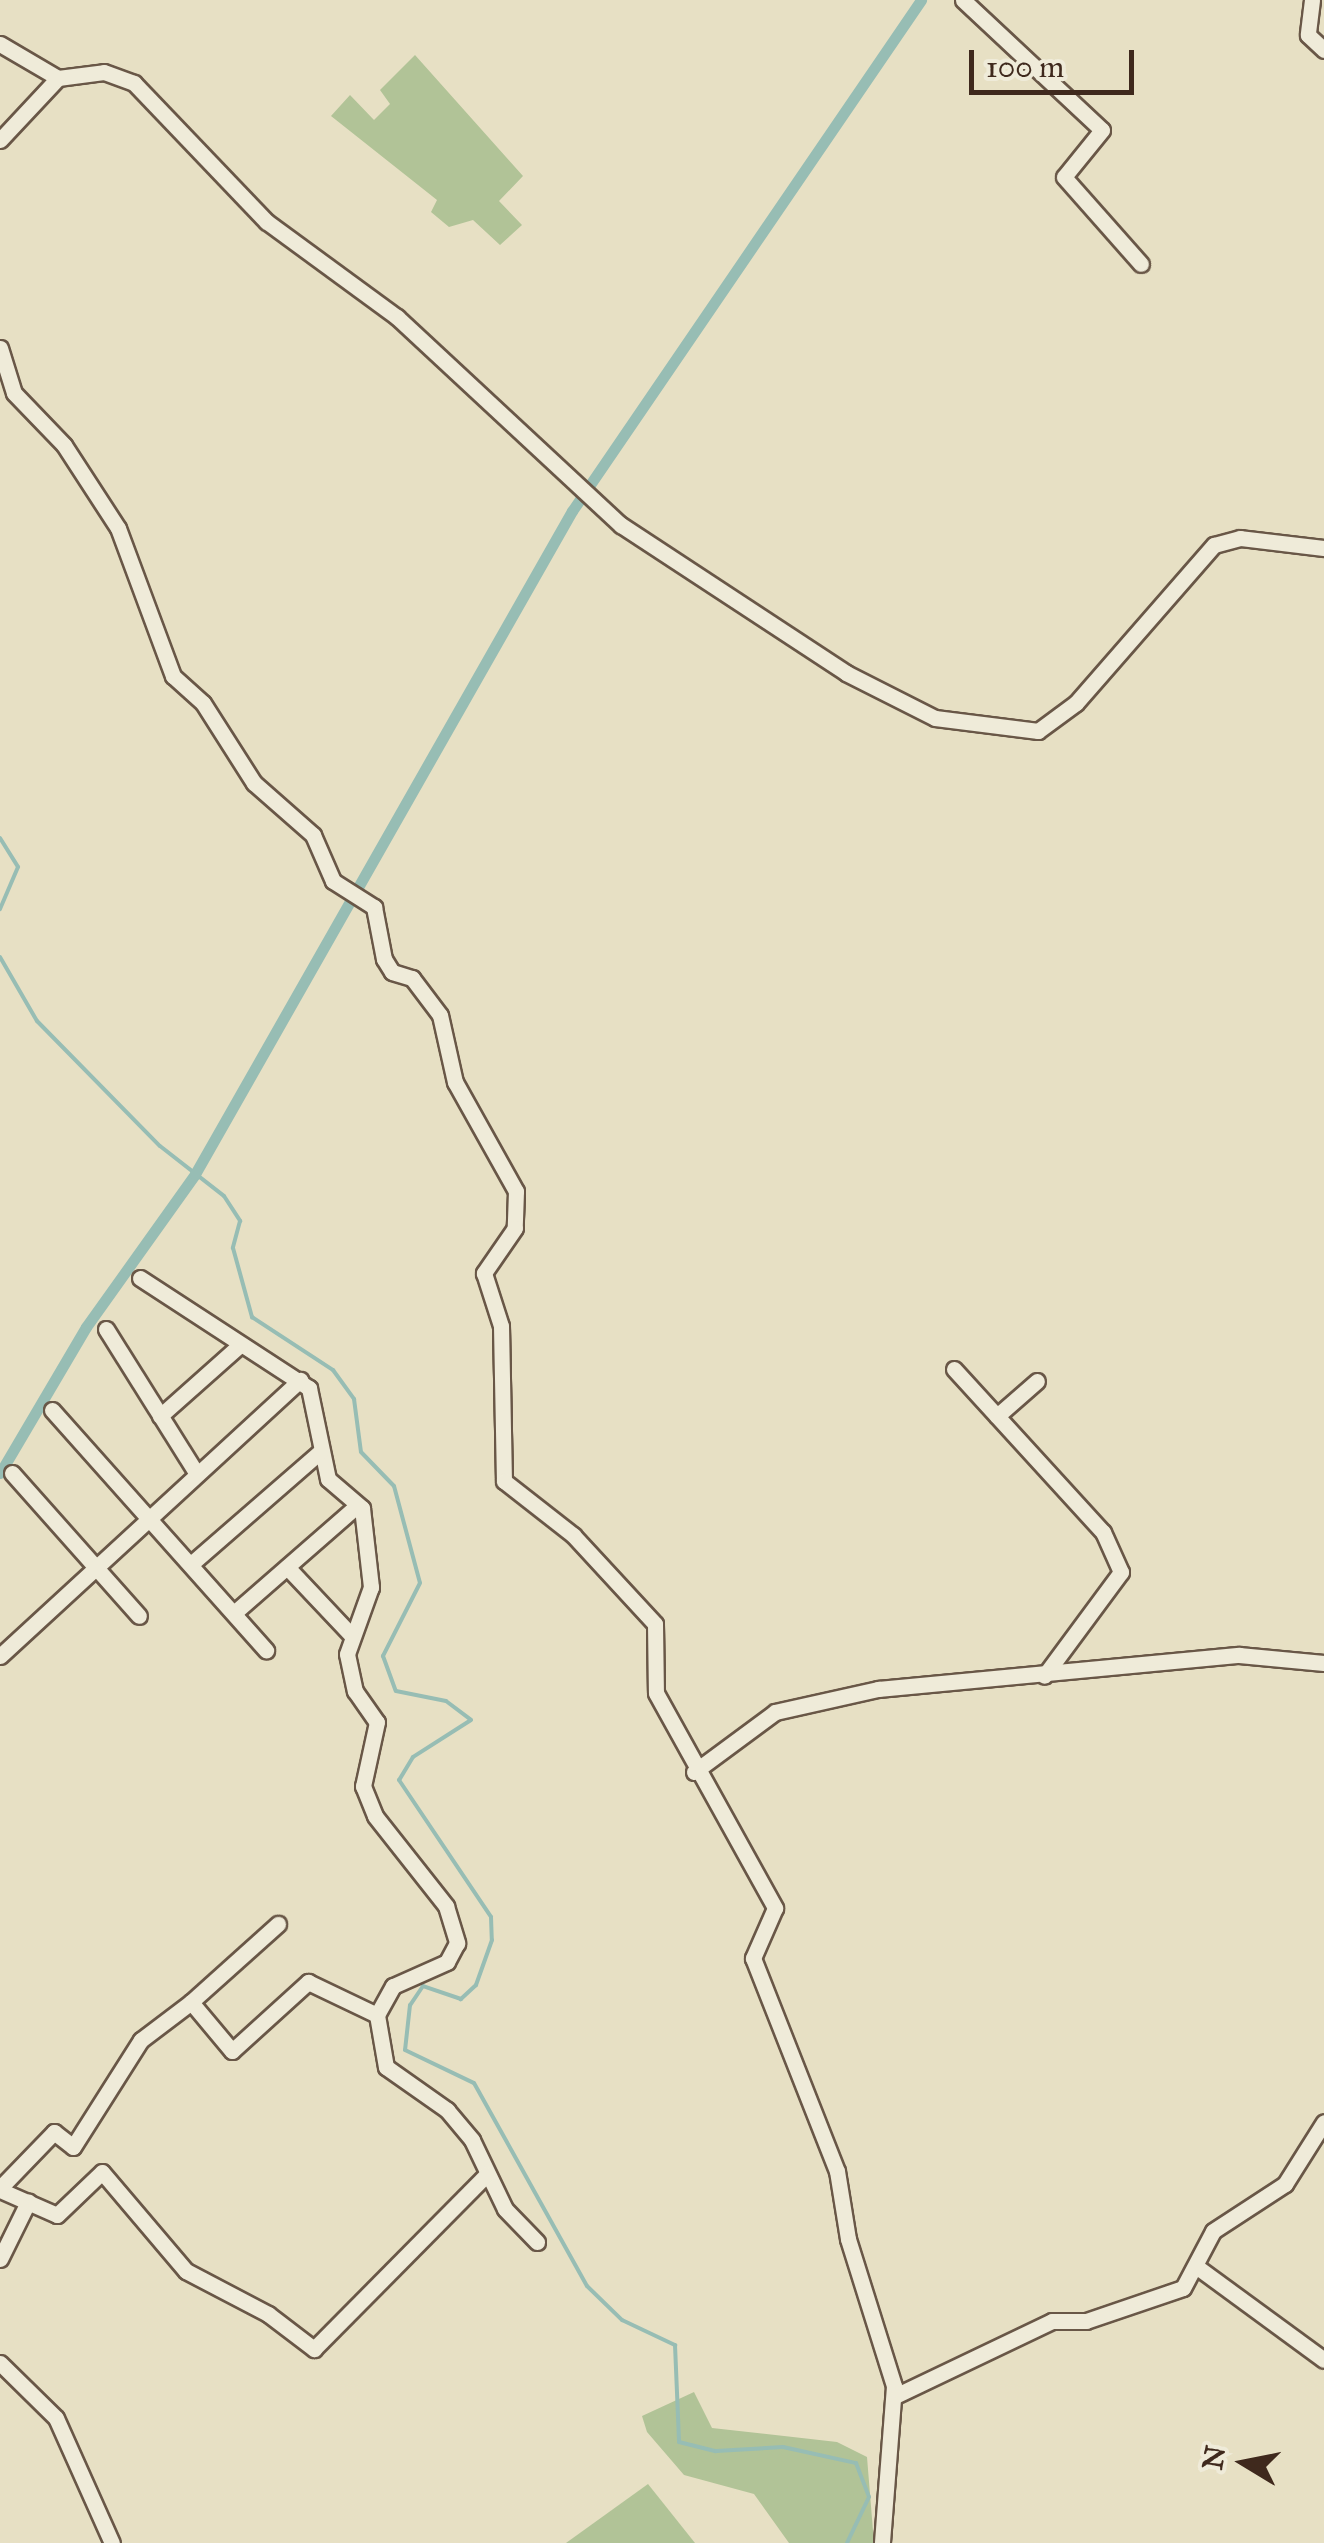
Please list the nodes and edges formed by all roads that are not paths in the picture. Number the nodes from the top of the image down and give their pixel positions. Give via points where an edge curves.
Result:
1 (964, 0) edge
2 (1312, 0) edge
3 (0, 44) edge
4 (1324, 50) edge
5 (58, 78) junction
6 (0, 140) edge
7 (1140, 264) dead end
8 (0, 348) edge
9 (1324, 548) edge
10 (140, 1278) dead end
11 (106, 1329) dead end
12 (240, 1345) junction
13 (954, 1369) dead end
14 (300, 1380) junction
15 (1037, 1381) dead end
16 (52, 1410) dead end
17 (160, 1416) junction
18 (997, 1416) junction
19 (321, 1451) junction
20 (195, 1471) junction
21 (12, 1473) dead end
22 (358, 1505) junction
23 (148, 1514) junction
24 (97, 1564) junction
25 (191, 1564) junction
26 (287, 1567) junction
27 (234, 1613) junction
28 (139, 1616) dead end
29 (351, 1635) junction
30 (266, 1650) dead end
31 (0, 1656) edge
32 (1324, 1663) edge
33 (1044, 1676) junction
34 (694, 1772) junction
35 (278, 1924) dead end
36 (191, 2002) junction
37 (377, 2015) junction
38 (1324, 2122) edge
39 (487, 2174) junction
40 (0, 2189) edge
41 (28, 2202) junction
42 (538, 2242) dead end
43 (0, 2258) edge
44 (1197, 2267) junction
45 (1324, 2360) edge
46 (0, 2363) edge
47 (895, 2396) junction
48 (112, 2543) edge
49 (882, 2543) edge

1 - 7 street via 1102,130 1064,177
2 - 4 street via 1308,36
3 - 5 street
5 - 6 street
5 - 9 street via 104,72 144,90 268,222 397,317 564,474 597,496 613,518 692,577 870,688 934,718 1012,734 1038,731 1067,711 1214,545 1240,538
8 - 34 street via 14,393 64,445 118,528 173,676 203,703 254,783 313,835 333,881 374,907 384,958 440,1014 455,1082 516,1191 515,1228 484,1273 502,1326 504,1482 574,1535 656,1624 654,1688
10 - 12 street
11 - 17 street
12 - 14 street
12 - 17 street
13 - 18 street
14 - 19 street via 316,1404
14 - 20 street
15 - 18 street
16 - 23 street
17 - 20 street
18 - 33 street via 1103,1532 1121,1572
19 - 22 street via 328,1480
19 - 25 street
20 - 23 street
21 - 24 street
22 - 26 street
22 - 29 street via 371,1587
23 - 24 street
23 - 25 street
24 - 28 street
24 - 31 street
25 - 27 street
26 - 27 street
26 - 29 street
27 - 30 street
29 - 37 street via 348,1672 377,1722 366,1797 456,1930 447,1962 393,1986
32 - 33 street via 1239,1655
33 - 34 street via 924,1682 776,1712
34 - 47 street via 774,1908 754,1962 837,2171
35 - 36 street
36 - 37 street via 232,2051 308,1982
36 - 40 street via 141,2040 73,2147 54,2132
37 - 39 street via 386,2067 448,2110
38 - 44 street via 1285,2184 1213,2231
39 - 41 street via 314,2349 268,2314 186,2270 102,2172 57,2215
39 - 42 street via 505,2209
40 - 41 street
41 - 43 street
44 - 45 street
44 - 47 street via 1174,2292 1086,2321 1052,2321
46 - 48 street via 56,2418
47 - 49 street

